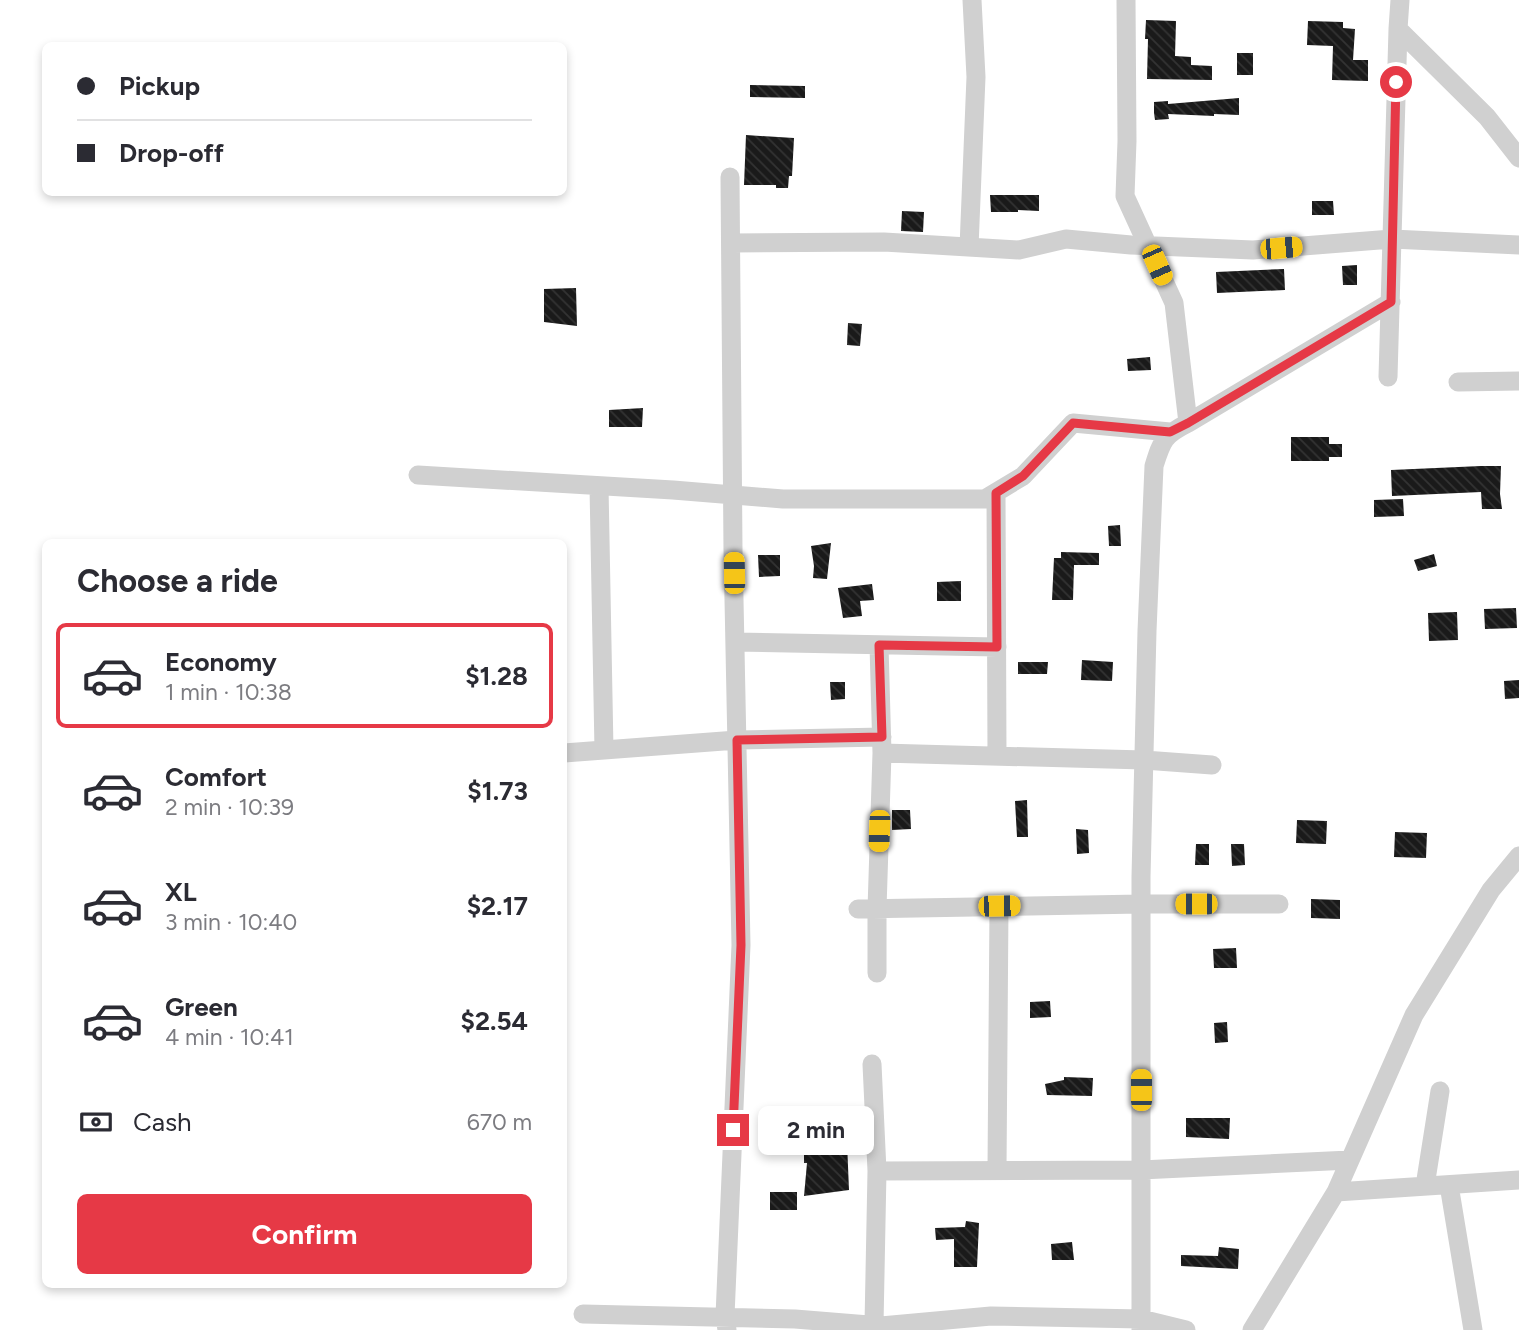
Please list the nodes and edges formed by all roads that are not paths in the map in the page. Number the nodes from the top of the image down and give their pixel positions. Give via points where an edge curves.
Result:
1 (972, 0) edge
2 (1126, 0) edge
3 (1401, 0) edge
4 (1398, 29) junction
5 (1519, 158) edge
6 (730, 177) dead end
7 (1392, 239) junction
8 (731, 243) junction
9 (1519, 245) edge
10 (1149, 246) junction
11 (969, 247) junction
12 (1391, 302) junction
13 (1388, 377) dead end
14 (1519, 381) edge
15 (1458, 382) dead end
16 (1188, 423) junction
17 (1170, 432) junction
18 (418, 474) dead end
19 (599, 486) junction
20 (996, 493) junction
21 (733, 495) junction
22 (735, 642) junction
23 (879, 645) junction
24 (997, 647) junction
25 (737, 740) junction
26 (882, 745) junction
27 (604, 750) junction
28 (567, 753) edge
29 (997, 756) junction
30 (1144, 760) junction
31 (1212, 765) dead end
32 (1519, 856) edge
33 (1141, 904) junction
34 (1279, 904) dead end
35 (999, 906) junction
36 (867, 909) junction
37 (877, 973) dead end
38 (872, 1063) dead end
39 (1440, 1091) dead end
40 (1350, 1160) junction
41 (997, 1170) junction
42 (1141, 1170) junction
43 (877, 1171) junction
44 (1519, 1180) edge
45 (1449, 1185) junction
46 (1425, 1186) junction
47 (1336, 1192) junction
48 (583, 1314) dead end
49 (726, 1323) edge
50 (1141, 1324) edge
51 (874, 1325) junction
52 (836, 1326) edge
53 (1185, 1330) edge
54 (1252, 1330) edge
55 (1473, 1330) edge

1 - 11 street via 976,77
2 - 10 street via 1125,196
3 - 4 street
4 - 5 street via 1487,117
4 - 7 street
6 - 8 street
7 - 9 street
7 - 10 street via 1253,250
7 - 12 street
8 - 11 street via 884,242
8 - 21 street
10 - 11 street via 1066,239 1019,250
10 - 16 street via 1174,303
12 - 13 street
12 - 16 street
14 - 15 street
16 - 17 street
17 - 20 street via 1073,423 1023,476
17 - 30 street via 1154,466
18 - 19 street
19 - 21 street
19 - 27 street
20 - 21 street via 985,499
20 - 24 street
21 - 22 street
22 - 23 street
22 - 25 street
23 - 24 street
23 - 26 street
24 - 29 street
25 - 26 street
25 - 27 street
25 - 49 street via 741,945
26 - 29 street
26 - 36 street
27 - 28 street
29 - 30 street
30 - 31 street
30 - 33 street
32 - 40 street via 1491,890 1414,1015
33 - 34 street
33 - 35 street
33 - 42 street
35 - 36 street
35 - 41 street
36 - 37 street
38 - 43 street
39 - 46 street
40 - 42 street
40 - 47 street
41 - 42 street
41 - 43 street
42 - 50 street
43 - 51 street
44 - 45 street
45 - 46 street
45 - 55 street
46 - 47 street
47 - 54 street
48 - 49 street
49 - 52 street
50 - 51 street via 991,1316
50 - 53 street
51 - 52 street

